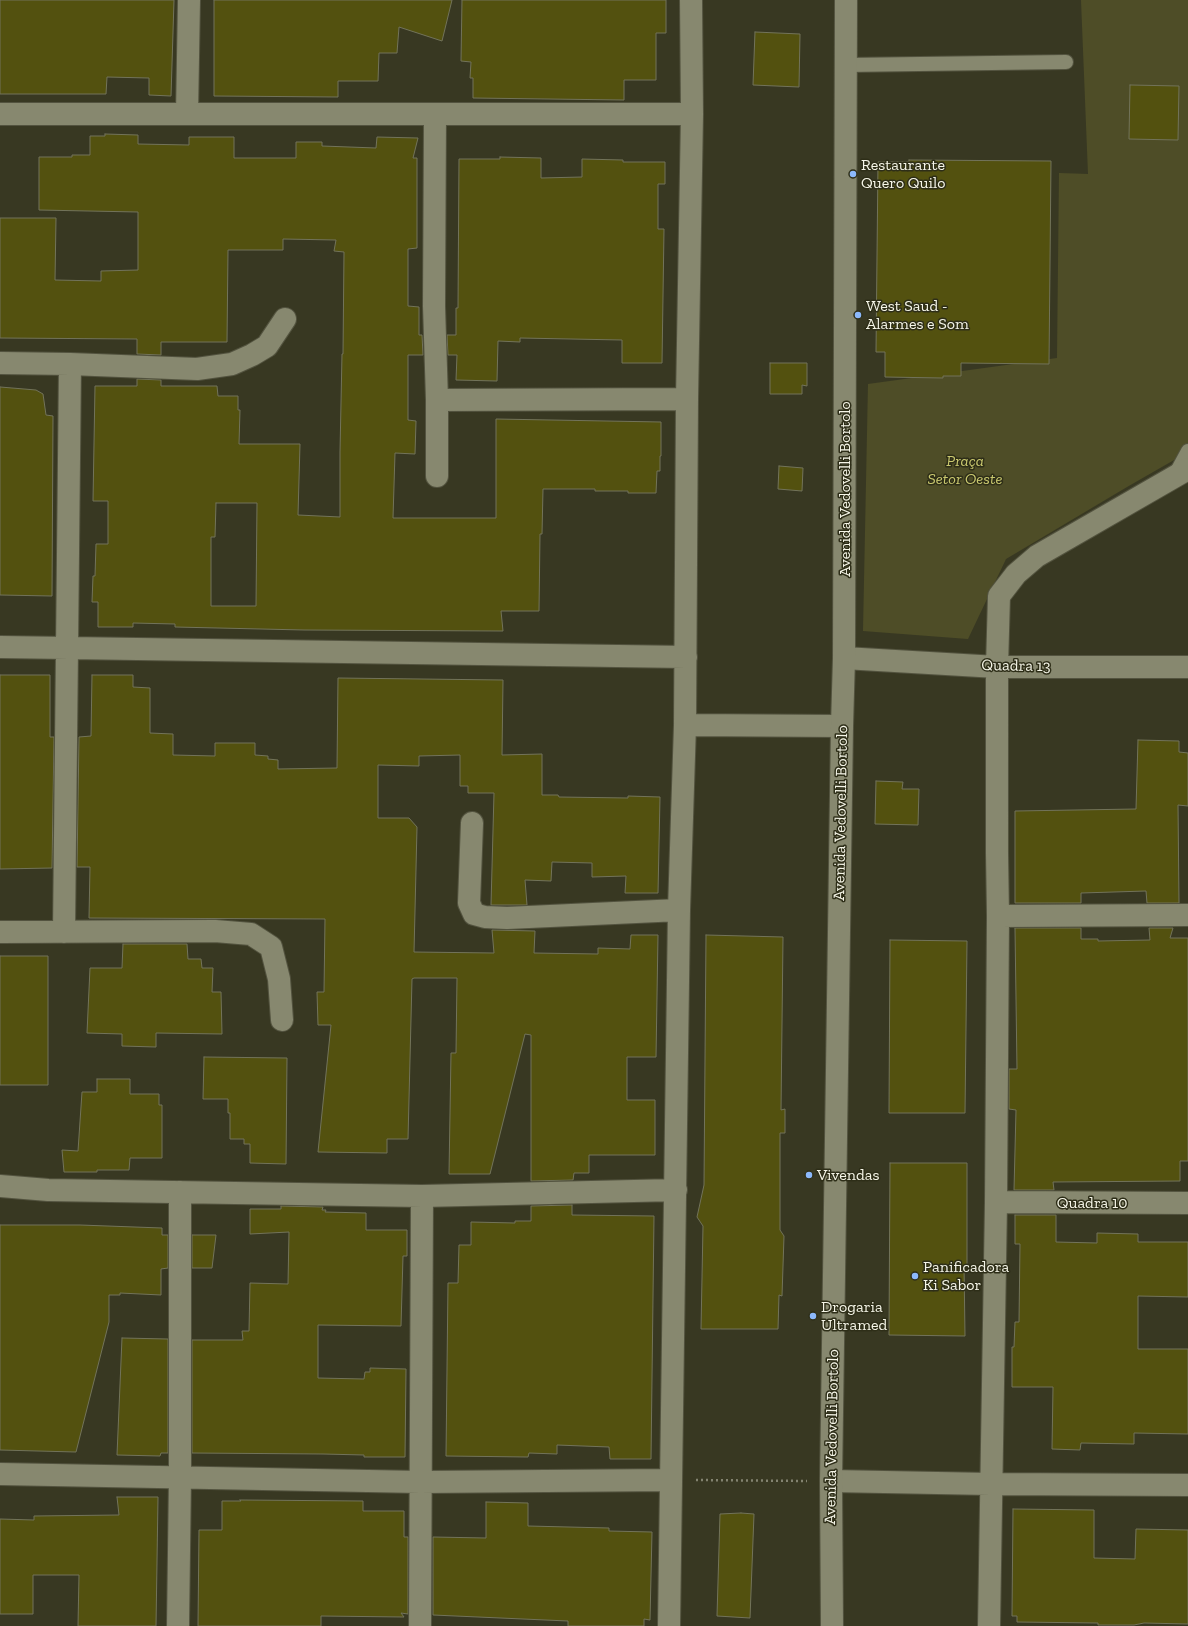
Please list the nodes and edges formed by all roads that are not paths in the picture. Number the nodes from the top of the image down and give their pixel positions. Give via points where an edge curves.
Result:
1 (190, 0) edge
2 (691, 0) edge
3 (846, 0) edge
4 (1066, 62) dead end
5 (846, 65) junction
6 (0, 114) edge
7 (187, 114) junction
8 (692, 114) junction
9 (435, 115) junction
10 (285, 319) dead end
11 (0, 363) edge
12 (70, 364) junction
13 (687, 399) junction
14 (437, 400) junction
15 (1188, 450) edge
16 (1181, 473) edge
17 (437, 476) dead end
18 (0, 647) edge
19 (67, 647) junction
20 (686, 657) junction
21 (844, 658) junction
22 (997, 667) junction
23 (1188, 667) edge
24 (685, 725) junction
25 (842, 726) junction
26 (472, 823) dead end
27 (679, 910) junction
28 (1188, 915) edge
29 (998, 916) junction
30 (0, 932) edge
31 (64, 932) junction
32 (282, 1020) dead end
33 (0, 1186) edge
34 (676, 1190) junction
35 (180, 1192) junction
36 (422, 1196) junction
37 (996, 1202) junction
38 (1188, 1203) edge
39 (0, 1474) edge
40 (180, 1477) junction
41 (672, 1480) junction
42 (831, 1481) junction
43 (420, 1482) junction
44 (990, 1484) junction
45 (1188, 1485) edge
46 (178, 1626) edge
47 (420, 1626) edge
48 (669, 1626) edge
49 (832, 1626) edge
50 (989, 1626) edge

1 - 7 street
2 - 8 street
3 - 5 street, Avenida Vedovelli Bortolo
4 - 5 lane
5 - 21 street, Avenida Vedovelli Bortolo
6 - 7 street
7 - 9 street
8 - 9 street
8 - 13 street
9 - 14 street via 434,306
10 - 12 street via 267,346 232,364 197,369
11 - 12 street
12 - 19 street
13 - 14 street
13 - 20 street
14 - 17 street
15 - 16 lane
16 - 22 street via 1037,556 1016,574 999,596
18 - 19 street
19 - 20 street
19 - 31 street
20 - 24 street
21 - 22 street, Quadra 13
21 - 25 street, Avenida Vedovelli Bortolo
22 - 23 street, Quadra 13
22 - 29 street
24 - 25 street
24 - 27 street
25 - 42 street, Avenida Vedovelli Bortolo
26 - 27 street via 469,903 474,914 485,918 507,918
27 - 34 street
28 - 29 street
29 - 37 street
30 - 31 street
31 - 32 street via 216,931 251,934 271,947 279,979
33 - 35 street via 48,1190
34 - 36 street
34 - 41 street
35 - 36 street
35 - 40 street
36 - 43 street
37 - 38 street, Quadra 10
37 - 44 street
39 - 40 street
40 - 43 street
40 - 46 street
41 - 43 street
41 - 48 street
42 - 44 street
42 - 49 street, Avenida Vedovelli Bortolo
43 - 47 street
44 - 45 street
44 - 50 street

